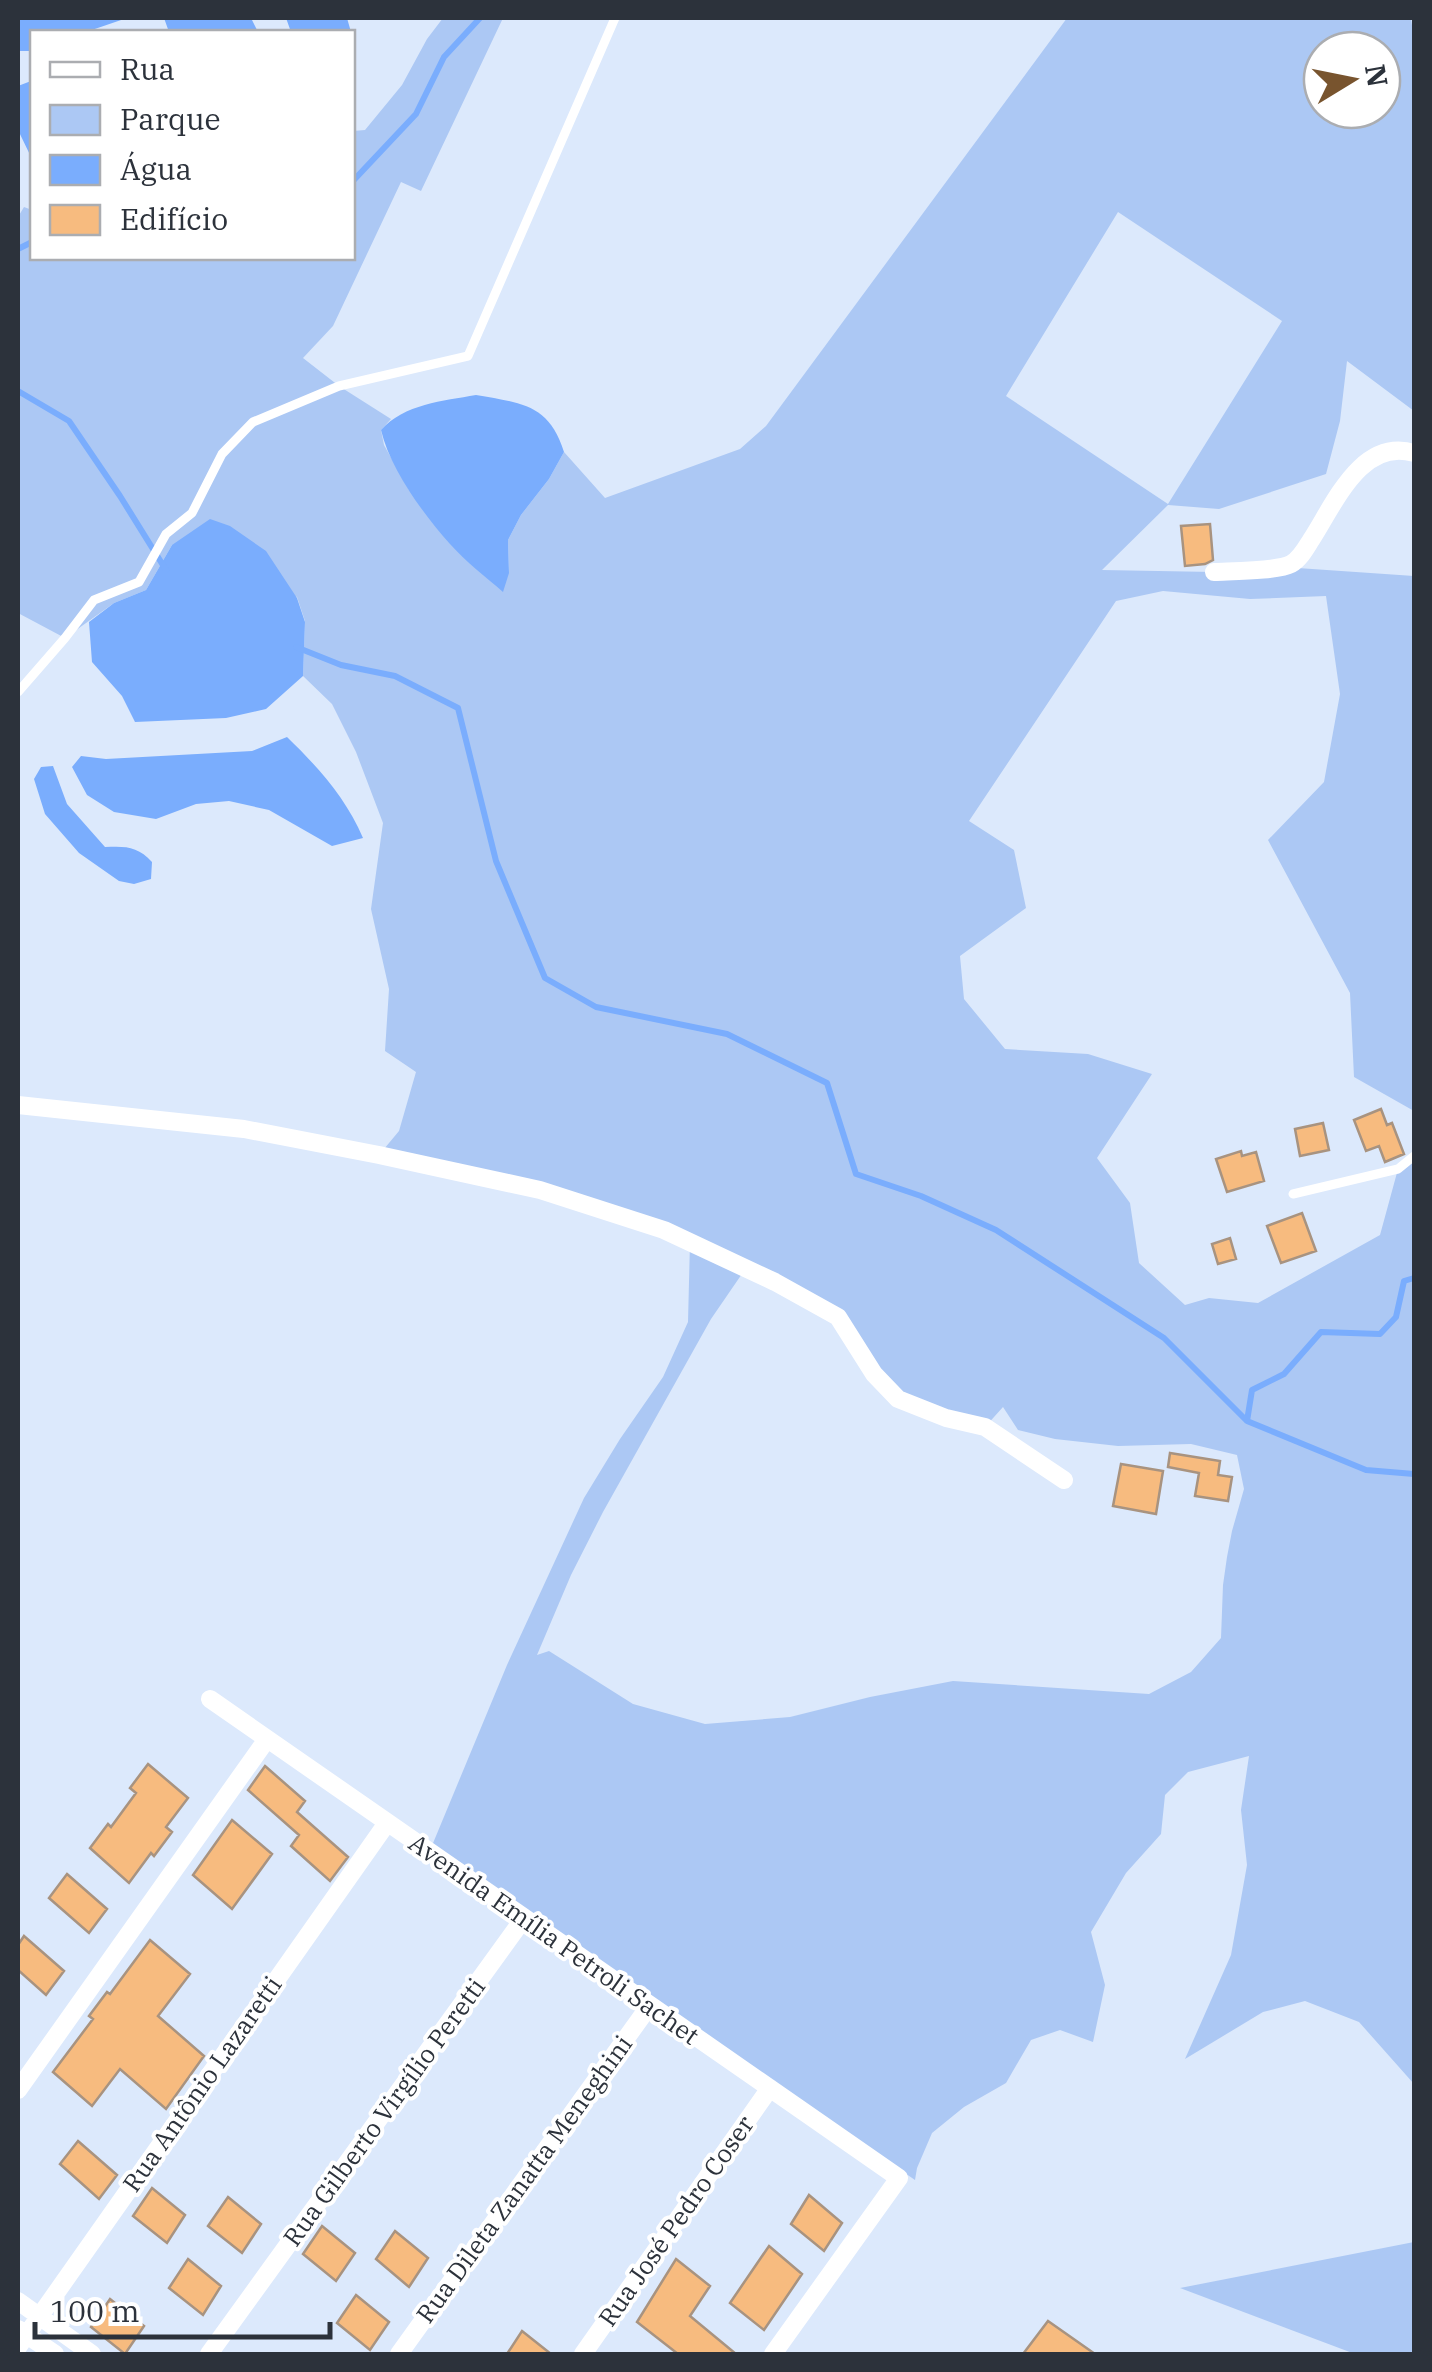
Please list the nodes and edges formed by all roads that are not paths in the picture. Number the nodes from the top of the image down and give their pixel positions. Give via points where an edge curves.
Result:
1 (615, 18) edge
2 (1414, 453) edge
3 (1214, 572) dead end
4 (18, 692) edge
5 (18, 1105) edge
6 (1414, 1156) edge
7 (1293, 1194) dead end
8 (1064, 1480) dead end
9 (210, 1700) dead end
10 (267, 1739) junction
11 (387, 1823) junction
12 (524, 1918) junction
13 (650, 2005) junction
14 (770, 2088) junction
15 (18, 2090) edge
16 (18, 2301) edge
17 (39, 2316) junction
18 (20, 2336) edge
19 (55, 2354) edge
20 (92, 2354) edge
21 (209, 2354) edge
22 (399, 2354) edge
23 (583, 2354) edge
24 (774, 2354) edge

1 - 4 lane via 468,356 339,386 253,422 222,454 192,512 166,534 140,582 94,600
2 - 3 street via 1379,454 1351,476 1294,563
5 - 8 street via 244,1129 379,1155 540,1190 664,1230 838,1317 898,1400 985,1427
6 - 7 lane via 1398,1169
9 - 10 street, Avenida Emília Petroli Sachet
10 - 11 street, Avenida Emília Petroli Sachet
10 - 15 street
11 - 12 street, Avenida Emília Petroli Sachet
11 - 17 street, Rua Antônio Lazaretti
12 - 13 street, Avenida Emília Petroli Sachet
12 - 21 street, Rua Gilberto Virgílio Peretti
13 - 14 street, Avenida Emília Petroli Sachet
13 - 22 street, Rua Dileta Zanatta Meneghini
14 - 23 street, Rua José Pedro Coser
14 - 24 street, Avenida Emília Petroli Sachet via 899,2178
16 - 17 street
17 - 18 street, Rua Antônio Lazaretti
17 - 20 street
18 - 19 street

